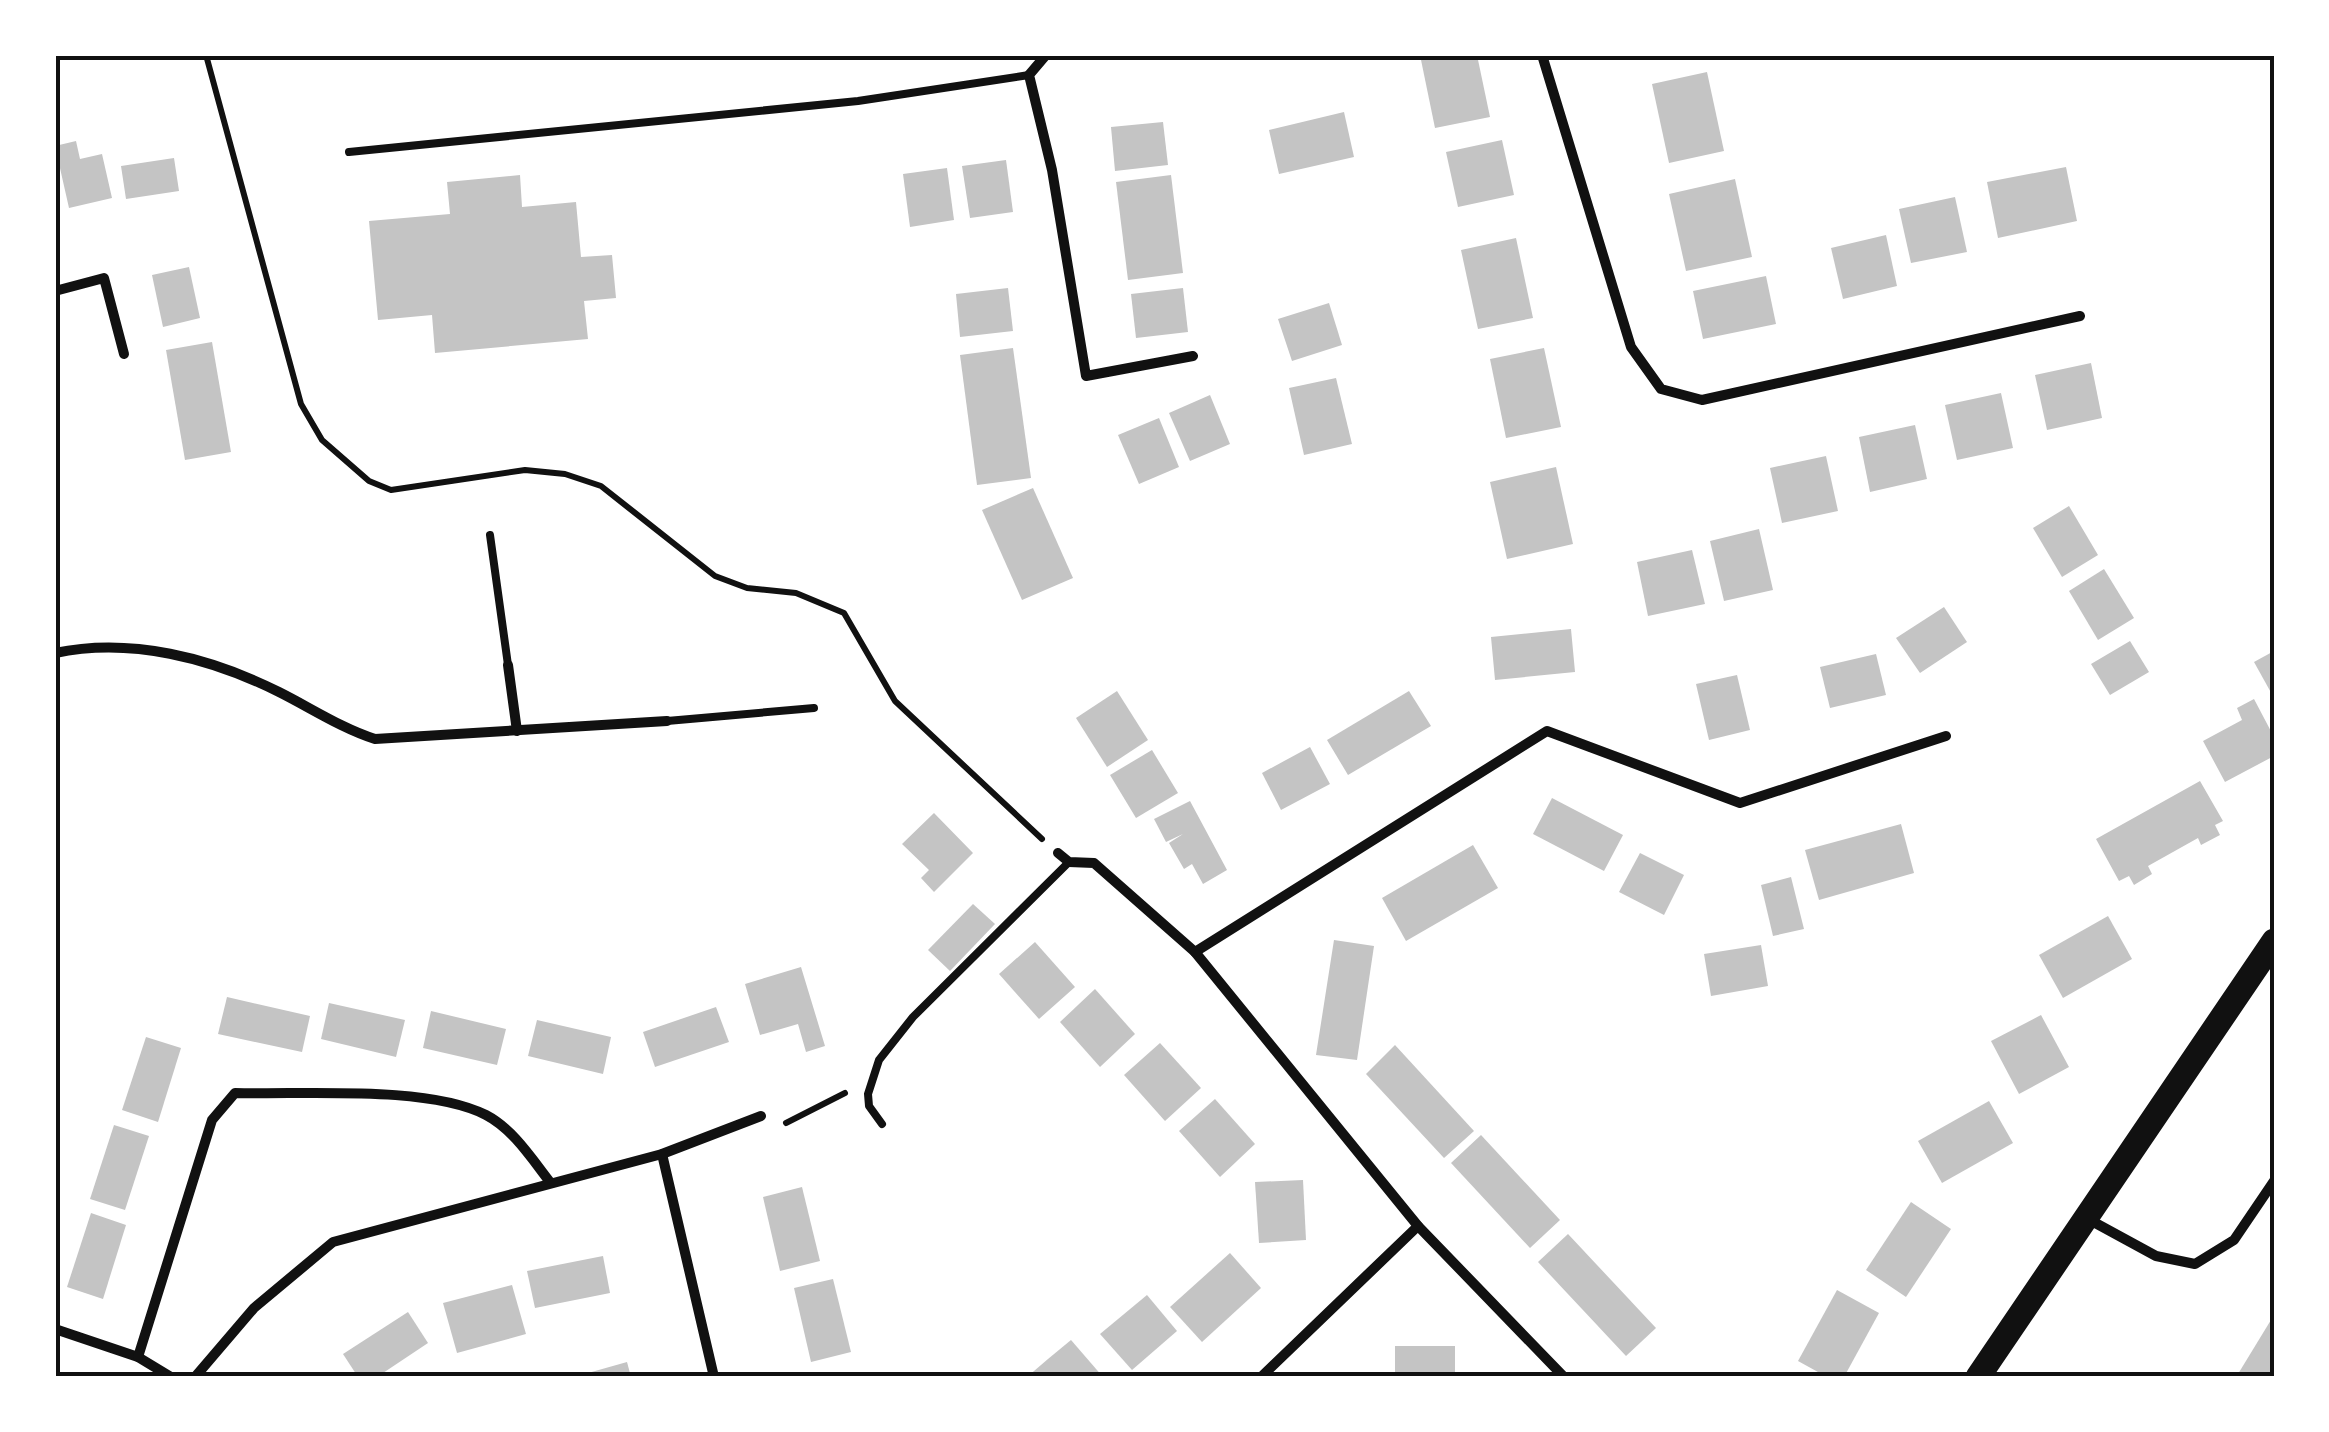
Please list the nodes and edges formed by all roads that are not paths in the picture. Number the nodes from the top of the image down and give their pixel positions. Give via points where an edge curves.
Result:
1 (1046, 55) edge
2 (1542, 55) edge
3 (1028, 75) junction
4 (349, 152) dead end
5 (55, 291) edge
6 (2080, 316) dead end
7 (124, 354) dead end
8 (1193, 356) dead end
9 (490, 534) dead end
10 (55, 653) edge
11 (508, 665) joint
12 (814, 708) dead end
13 (667, 721) joint
14 (516, 730) junction
15 (1946, 736) dead end
16 (1058, 854) road end
17 (1069, 862) junction
18 (2274, 942) edge
19 (1195, 952) junction
20 (761, 1116) road end
21 (882, 1124) dead end
22 (662, 1154) junction
23 (2274, 1181) edge
24 (550, 1182) junction
25 (2087, 1219) junction
26 (1418, 1226) junction
27 (55, 1329) edge
28 (138, 1357) junction
29 (170, 1377) edge
30 (195, 1377) edge
31 (714, 1377) edge
32 (1262, 1377) edge
33 (1564, 1377) edge
34 (1978, 1377) edge

1 - 3 street
2 - 6 street via 1631,347 1662,389 1702,400
3 - 4 lane via 858,100
3 - 8 street via 1052,170 1086,376
5 - 7 street via 104,278
9 - 11 lane
10 - 14 street via 164,651 242,675 375,740
11 - 14 street
12 - 13 lane
13 - 14 street
15 - 19 street via 1740,803 1548,730
16 - 17 street
17 - 19 street via 1094,864
17 - 21 lane via 879,1060 869,1106
18 - 25 main road
19 - 26 street
20 - 22 street
22 - 24 street
22 - 31 street
23 - 25 street via 2234,1240 2195,1264 2156,1256
24 - 28 street via 524,1147 488,1116 437,1098 235,1093 212,1120
24 - 30 street via 333,1242 254,1308
25 - 34 main road
26 - 32 street
26 - 33 street
27 - 28 street
28 - 29 street

